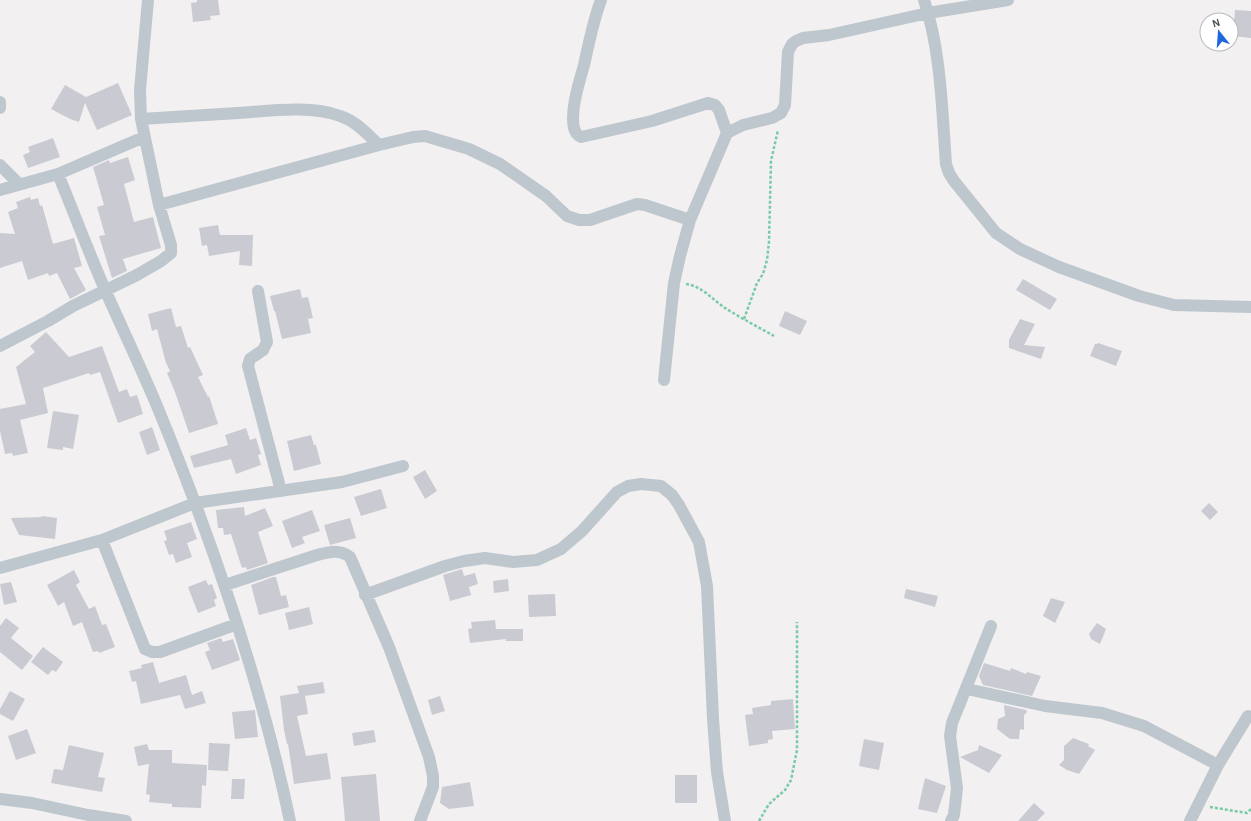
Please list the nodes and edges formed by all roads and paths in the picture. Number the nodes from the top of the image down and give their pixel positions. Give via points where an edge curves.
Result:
1 (148, 0) edge
2 (602, 0) edge
3 (924, 0) edge
4 (1008, 0) edge
5 (928, 13) junction
6 (0, 102) edge
7 (0, 108) edge
8 (781, 113) junction
9 (141, 119) junction
10 (728, 133) junction
11 (144, 137) junction
12 (379, 145) junction
13 (0, 165) edge
14 (58, 174) junction
15 (19, 184) junction
16 (0, 190) edge
17 (159, 205) junction
18 (690, 220) junction
19 (674, 283) junction
20 (106, 290) junction
21 (258, 291) dead end
22 (1251, 307) edge
23 (744, 319) junction
24 (774, 336) dead end
25 (0, 346) edge
26 (664, 380) dead end
27 (403, 466) dead end
28 (281, 491) junction
29 (196, 504) junction
30 (102, 540) junction
31 (0, 568) edge
32 (225, 585) junction
33 (365, 594) junction
34 (796, 622) dead end
35 (237, 624) junction
36 (991, 626) dead end
37 (967, 689) junction
38 (1248, 716) dead end
39 (1218, 764) junction
40 (0, 799) edge
41 (1198, 805) junction
42 (1251, 809) edge
43 (126, 821) edge
44 (290, 821) edge
45 (420, 821) edge
46 (725, 821) edge
47 (759, 821) edge
48 (951, 821) edge
49 (1190, 821) edge

1 - 9 street via 140,90
2 - 10 street via 596,14 578,89 573,115 576,134 588,136 708,104 715,105 719,110
3 - 5 street
4 - 5 street
5 - 8 street via 796,41 788,52 785,105
5 - 22 street via 942,103 946,164 954,181 996,233 1020,249 1059,268 1139,296 1174,305
6 - 7 street
8 - 10 street via 772,118 743,125
8 - 23 path via 771,161 767,260
9 - 11 street
9 - 12 street via 316,110 351,120
10 - 18 street
11 - 14 street
11 - 17 street
12 - 17 street
12 - 18 street via 425,136 469,149 500,164 546,196 568,216 579,220 590,220 637,204
13 - 15 street
14 - 15 street
14 - 20 street
15 - 16 street
17 - 20 street via 171,253 161,261
18 - 19 street
19 - 23 path via 696,287
19 - 26 street
20 - 25 street
20 - 29 street via 157,405
21 - 28 street via 267,342 263,350 250,359 248,366
23 - 24 path
27 - 28 street via 342,482
28 - 29 street
29 - 30 street
29 - 32 street
30 - 31 street
30 - 35 street via 145,649 160,652
32 - 33 street via 317,555 343,552 350,557
32 - 35 street
33 - 45 street via 389,647 429,757 433,787
33 - 46 street via 464,561 485,558 513,562 537,560 561,549 582,532 617,492 628,486 641,484 661,486 680,505 699,542 707,586 716,757
34 - 47 path via 797,750 794,769 785,790 769,804
35 - 44 street via 271,741
36 - 37 street
37 - 39 street via 1045,706 1102,713 1144,726
37 - 48 street via 952,723 950,736 957,788
38 - 39 street
39 - 41 street
40 - 43 street
41 - 42 path via 1247,813
41 - 49 street

